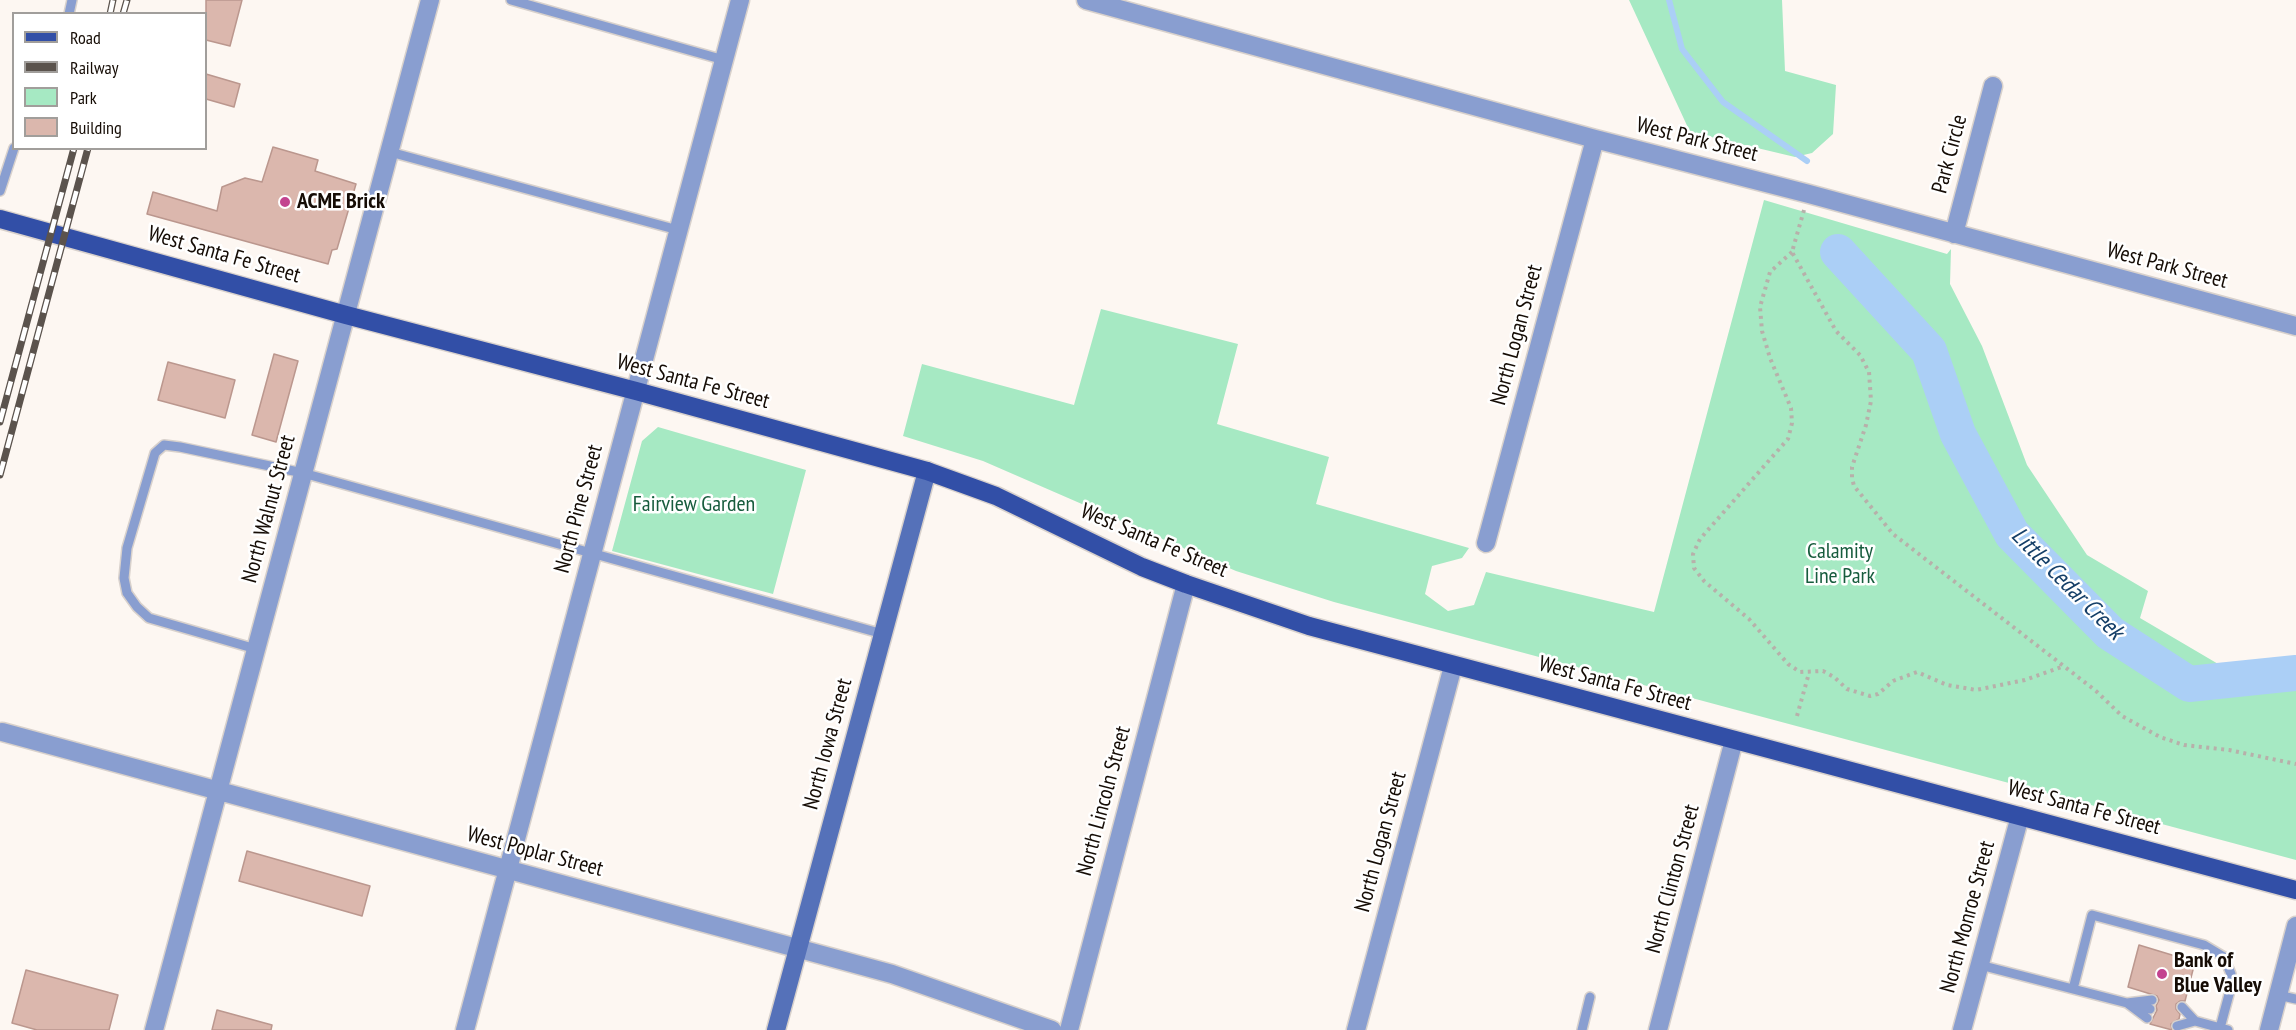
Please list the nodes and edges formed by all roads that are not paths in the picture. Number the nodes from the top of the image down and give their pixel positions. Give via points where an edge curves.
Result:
1 (430, 0) edge
2 (511, 0) edge
3 (740, 0) edge
4 (1086, 0) edge
5 (724, 60) junction
6 (1993, 86) dead end
7 (1595, 139) junction
8 (13, 150) edge
9 (390, 152) junction
10 (0, 191) edge
11 (0, 219) edge
12 (678, 230) junction
13 (1954, 234) junction
14 (346, 315) junction
15 (2296, 326) edge
16 (636, 391) junction
17 (927, 471) junction
18 (303, 473) junction
19 (1486, 543) dead end
20 (592, 553) junction
21 (1186, 584) junction
22 (883, 634) junction
23 (256, 649) junction
24 (1453, 666) junction
25 (2, 732) dead end
26 (1734, 740) junction
27 (218, 790) junction
28 (2020, 816) junction
29 (508, 869) junction
30 (2296, 890) edge
31 (2296, 926) edge
32 (798, 947) junction
33 (1980, 965) junction
34 (2073, 989) junction
35 (2278, 995) junction
36 (1590, 997) dead end
37 (2296, 999) edge
38 (2127, 1003) junction
39 (2195, 1021) junction
40 (2224, 1029) edge
41 (154, 1030) edge
42 (465, 1030) edge
43 (776, 1030) edge
44 (1053, 1030) edge
45 (1069, 1030) edge
46 (1356, 1030) edge
47 (1582, 1030) edge
48 (1658, 1030) edge
49 (1962, 1030) edge
50 (2269, 1030) edge

1 - 9 street, North Walnut Street
2 - 5 lane
3 - 5 street, North Pine Street
4 - 7 street, West Park Street
5 - 12 street, North Pine Street
6 - 13 street, Park Circle
7 - 13 street, West Park Street
7 - 19 street, North Logan Street
8 - 10 lane
9 - 12 lane
9 - 14 street, North Walnut Street
11 - 14 main road, West Santa Fe Street
12 - 16 street, North Pine Street
13 - 15 street, West Park Street
14 - 16 main road, West Santa Fe Street
14 - 18 street, North Walnut Street
16 - 17 main road, West Santa Fe Street
16 - 20 street, North Pine Street
17 - 21 main road, West Santa Fe Street via 996,496 1142,567
17 - 22 street, North Iowa Street
18 - 20 lane
18 - 23 street, North Walnut Street
18 - 23 lane via 165,445 155,453 127,548 123,578 127,593 149,618
20 - 22 lane
20 - 29 street, North Pine Street
21 - 24 main road, West Santa Fe Street via 1309,626
21 - 45 street, North Lincoln Street
22 - 32 street, North Iowa Street
23 - 27 street, North Walnut Street
24 - 26 main road, West Santa Fe Street
24 - 46 street, North Logan Street
25 - 27 street, West Poplar Street
26 - 28 main road, West Santa Fe Street
26 - 48 street, North Clinton Street
27 - 29 street, West Poplar Street
27 - 41 street, North Walnut Street
28 - 30 main road, West Santa Fe Street
28 - 33 street, North Monroe Street
29 - 32 street, West Poplar Street
29 - 42 street, North Pine Street
31 - 35 street
32 - 43 street, North Iowa Street
32 - 44 street, West Poplar Street via 902,977
33 - 34 lane
33 - 49 street, North Monroe Street
34 - 38 lane
34 - 40 lane via 2092,915 2204,945 2224,957 2231,974
35 - 37 lane
35 - 50 street
36 - 47 lane
38 - 38 lane via 2150,1009
39 - 39 lane via 2179,1017
39 - 40 lane

